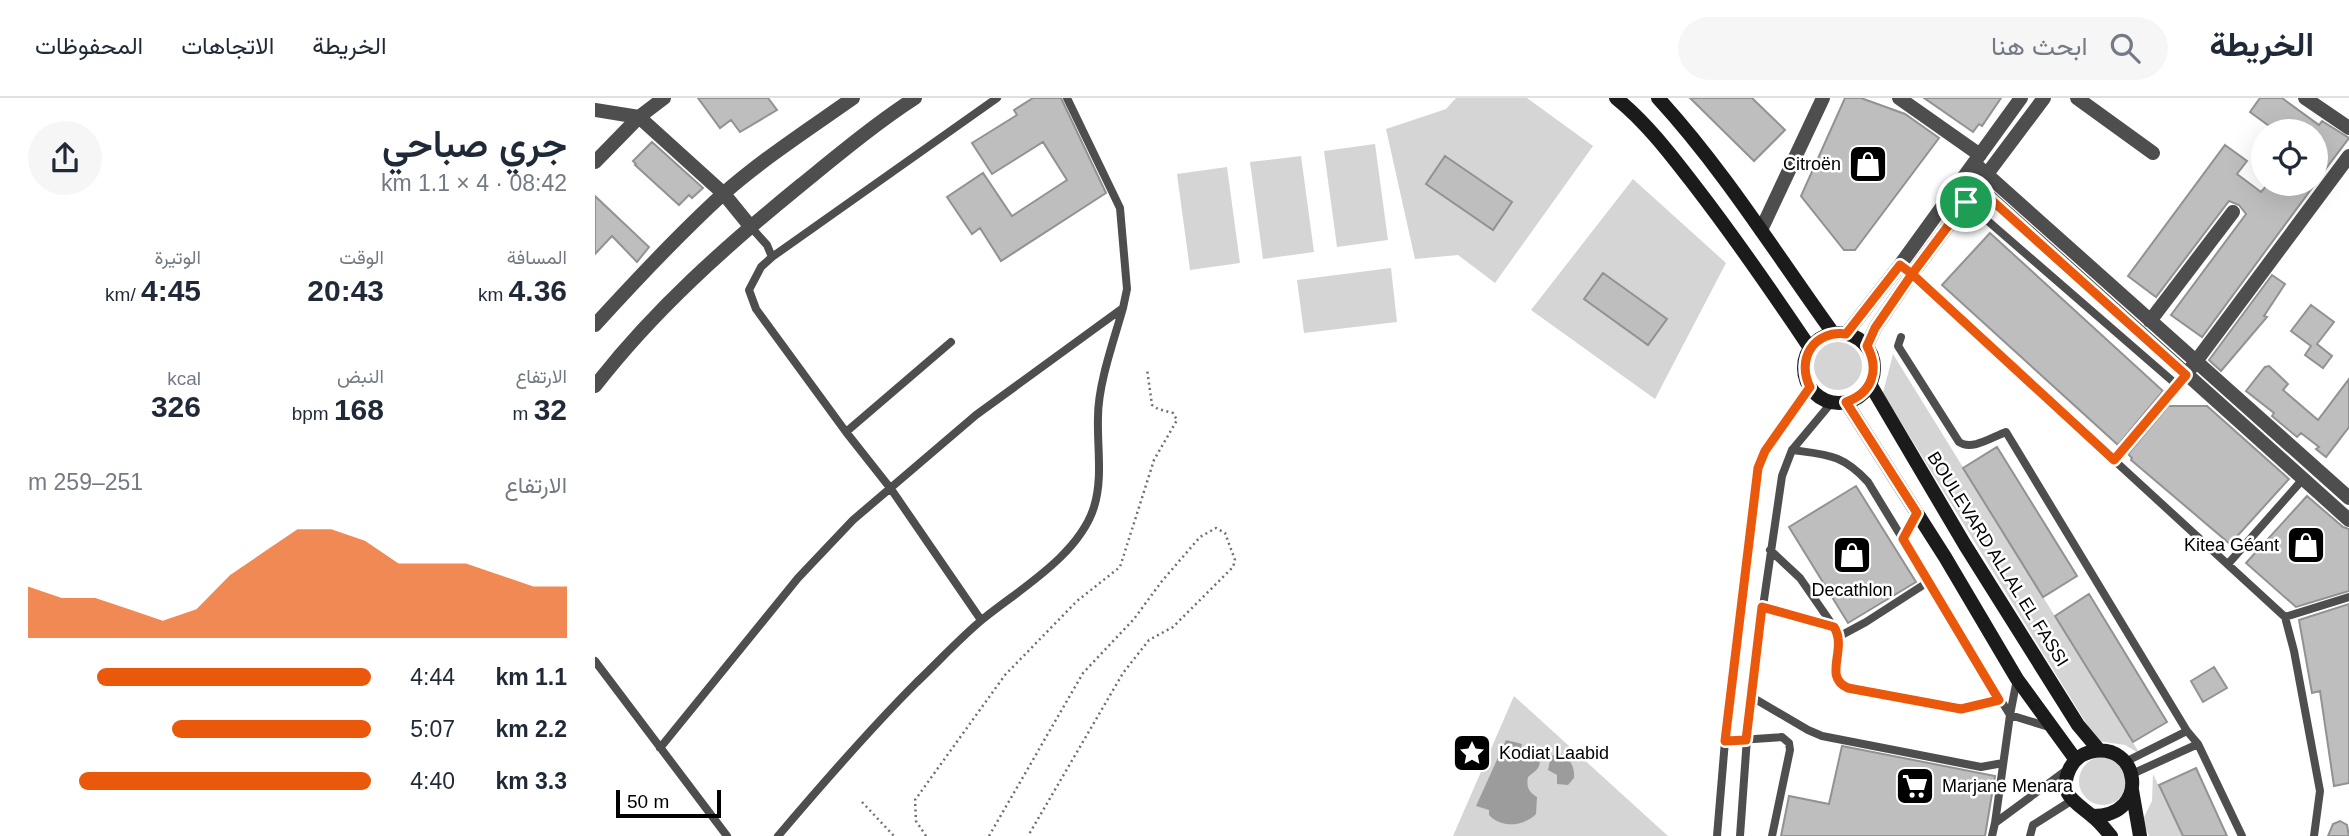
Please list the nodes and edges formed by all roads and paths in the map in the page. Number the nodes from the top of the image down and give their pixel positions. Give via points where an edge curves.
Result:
1 (664, 98) edge
2 (853, 98) edge
3 (915, 98) edge
4 (997, 98) edge
5 (1067, 98) edge
6 (1616, 98) edge
7 (1658, 98) edge
8 (1823, 98) edge
9 (1899, 98) edge
10 (2021, 98) edge
11 (2044, 98) edge
12 (2077, 98) edge
13 (2305, 98) edge
14 (595, 110) edge
15 (639, 117) junction
16 (2349, 128) edge
17 (2153, 153) dead end
18 (2349, 156) edge
19 (1977, 159) junction
20 (595, 162) edge
21 (1987, 173) junction
22 (1966, 176) junction
23 (1977, 187) junction
24 (724, 194) junction
25 (1966, 202) junction
26 (2233, 212) dead end
27 (750, 226) junction
28 (1761, 230) junction
29 (772, 257) junction
30 (1900, 265) junction
31 (1912, 274) junction
32 (1123, 308) junction
33 (2150, 321) junction
34 (595, 325) edge
35 (1840, 333) junction
36 (1901, 337) dead end
37 (951, 342) dead end
38 (1867, 346) junction
39 (1810, 348) junction
40 (1147, 369) dead end
41 (2186, 374) junction
42 (1870, 384) junction
43 (595, 386) edge
44 (1810, 387) junction
45 (1839, 402) junction
46 (846, 432) junction
47 (1792, 450) junction
48 (2114, 460) junction
49 (2303, 479) junction
50 (891, 489) junction
51 (2349, 498) edge
52 (1917, 513) junction
53 (2349, 520) edge
54 (1903, 539) junction
55 (1770, 550) junction
56 (2228, 564) junction
57 (1928, 582) junction
58 (2349, 597) edge
59 (1762, 607) junction
60 (2285, 617) junction
61 (982, 620) junction
62 (1834, 627) junction
63 (1840, 636) junction
64 (595, 661) edge
65 (2017, 679) junction
66 (1750, 696) junction
67 (1999, 700) junction
68 (2010, 715) junction
69 (2051, 727) junction
70 (2187, 731) junction
71 (1746, 740) junction
72 (1725, 741) junction
73 (2198, 744) junction
74 (660, 748) junction
75 (2099, 750) junction
76 (2003, 763) junction
77 (2073, 763) junction
78 (2129, 768) junction
79 (2132, 790) junction
80 (2071, 801) junction
81 (862, 802) dead end
82 (2093, 816) junction
83 (1995, 823) junction
84 (727, 836) edge
85 (778, 836) edge
86 (894, 836) edge
87 (926, 836) edge
88 (989, 836) edge
89 (1028, 836) edge
90 (1717, 836) edge
91 (1740, 836) edge
92 (1772, 836) edge
93 (1991, 836) edge
94 (2031, 836) edge
95 (2111, 836) edge
96 (2140, 836) edge
97 (2242, 836) edge
98 (2314, 836) edge

1 - 15 street
2 - 24 street
3 - 27 street
4 - 29 lane
5 - 32 lane via 1120,208 1127,289
6 - 39 main road via 1650,131 1702,195
7 - 28 main road
8 - 28 street
9 - 19 street
10 - 19 street
11 - 21 street
12 - 17 street
13 - 16 street
14 - 15 street
15 - 20 street
15 - 24 street
18 - 41 street
19 - 21 street
19 - 22 street
21 - 23 street
21 - 33 street
22 - 23 street
22 - 30 street
23 - 25 street
23 - 41 street
24 - 27 street
24 - 34 street
25 - 31 street
25 - 41 lane
26 - 33 street
27 - 29 lane
27 - 43 street via 669,301
28 - 35 main road
29 - 46 lane via 749,290 756,309
30 - 31 lane
30 - 35 street
31 - 38 street
31 - 48 lane
32 - 50 lane via 976,415
32 - 61 lane via 1098,414 1099,483 1094,509 1074,542 1052,565
33 - 41 street
35 - 38 main road
35 - 39 main road via 1816,341
36 - 70 lane via 1898,346 1959,442 1972,446 2006,432
37 - 46 lane
38 - 42 main road via 1874,365
39 - 44 main road via 1804,368
40 - 87 path via 1151,405 1173,412 1177,420 1154,460 1120,567 1077,601 1005,675 915,800 916,821
41 - 48 lane
41 - 49 street
41 - 51 street
42 - 45 main road via 1856,399
42 - 75 main road, BOULEVARD ALLAL EL FASSI via 2056,691
44 - 45 main road
44 - 72 lane via 1758,468
45 - 47 lane
45 - 52 main road
46 - 50 lane
47 - 54 lane via 1840,458 1853,466
47 - 55 lane via 1780,484
48 - 56 lane
49 - 53 street
49 - 56 lane
50 - 61 lane
50 - 74 lane via 853,520 798,578
52 - 54 lane
52 - 65 main road
54 - 57 lane
55 - 59 lane
55 - 62 lane via 1800,578
56 - 60 lane
57 - 63 lane
57 - 67 lane
58 - 60 lane
59 - 62 lane
59 - 66 lane
60 - 98 lane via 2320,791
61 - 85 lane via 848,753
62 - 63 lane
63 - 67 lane via 1836,676 1848,688 1961,709
64 - 74 lane
65 - 68 lane
65 - 69 main road
66 - 71 lane
66 - 76 lane via 1822,736 1981,766
67 - 68 lane
68 - 69 lane
68 - 76 lane
69 - 77 main road
70 - 73 lane
70 - 78 lane
71 - 72 lane
71 - 91 lane
71 - 92 lane via 1782,737 1790,746
72 - 90 lane
73 - 78 lane
73 - 97 lane
74 - 84 lane
75 - 77 main road via 2086,752
75 - 78 main road via 2109,751
76 - 83 lane
77 - 80 main road via 2066,778
77 - 83 lane
78 - 79 main road
79 - 82 main road via 2118,811
79 - 96 main road
80 - 82 main road
80 - 94 lane via 2033,825
81 - 86 path
82 - 95 main road
83 - 93 lane
88 - 89 path via 1083,673 1134,620 1200,537 1216,528 1225,533 1235,560 1233,567 1173,627 1149,640 1136,655

